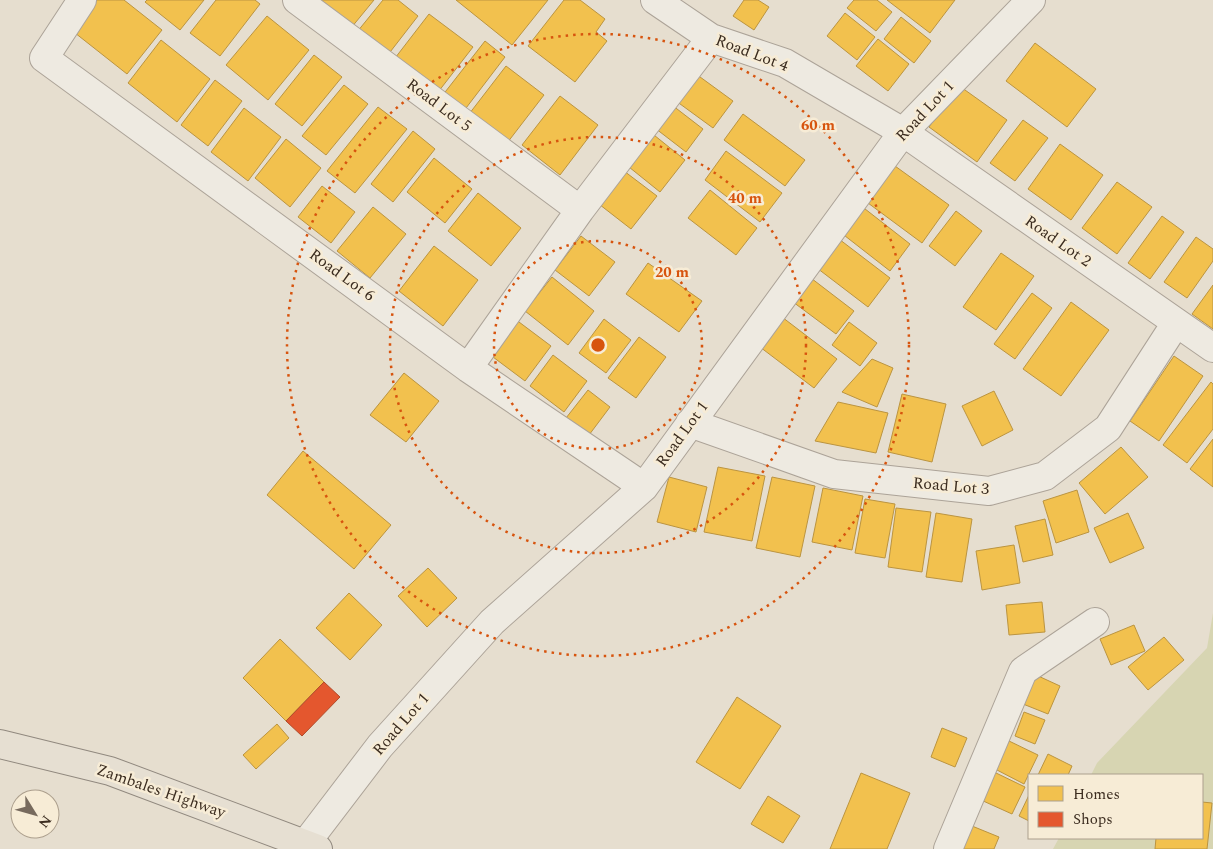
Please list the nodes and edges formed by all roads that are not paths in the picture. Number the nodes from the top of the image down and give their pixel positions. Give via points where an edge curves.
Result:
1 (82, 0) edge
2 (297, 0) edge
3 (654, 0) edge
4 (1030, 0) edge
5 (711, 38) junction
6 (903, 132) junction
7 (580, 210) junction
8 (1176, 323) junction
9 (1213, 348) edge
10 (468, 368) junction
11 (690, 423) junction
12 (644, 487) junction
13 (1095, 622) dead end
14 (0, 744) edge
15 (312, 846) edge
16 (948, 849) edge

1 - 10 street, Road Lot 6 via 44,58
2 - 7 street, Road Lot 5
3 - 5 street, Road Lot 4
4 - 6 street, Road Lot 1
5 - 6 street, Road Lot 4 via 785,63
5 - 7 street
6 - 8 street, Road Lot 2
6 - 11 street, Road Lot 1
7 - 10 street
8 - 9 street, Road Lot 2
8 - 11 street, Road Lot 3 via 1108,428 1045,476 989,491 834,474
10 - 12 street, Road Lot 6
11 - 12 street, Road Lot 1
12 - 15 street, Road Lot 1 via 492,622 380,746
13 - 16 street via 1023,671
14 - 15 main road, Zambales Highway via 110,771

